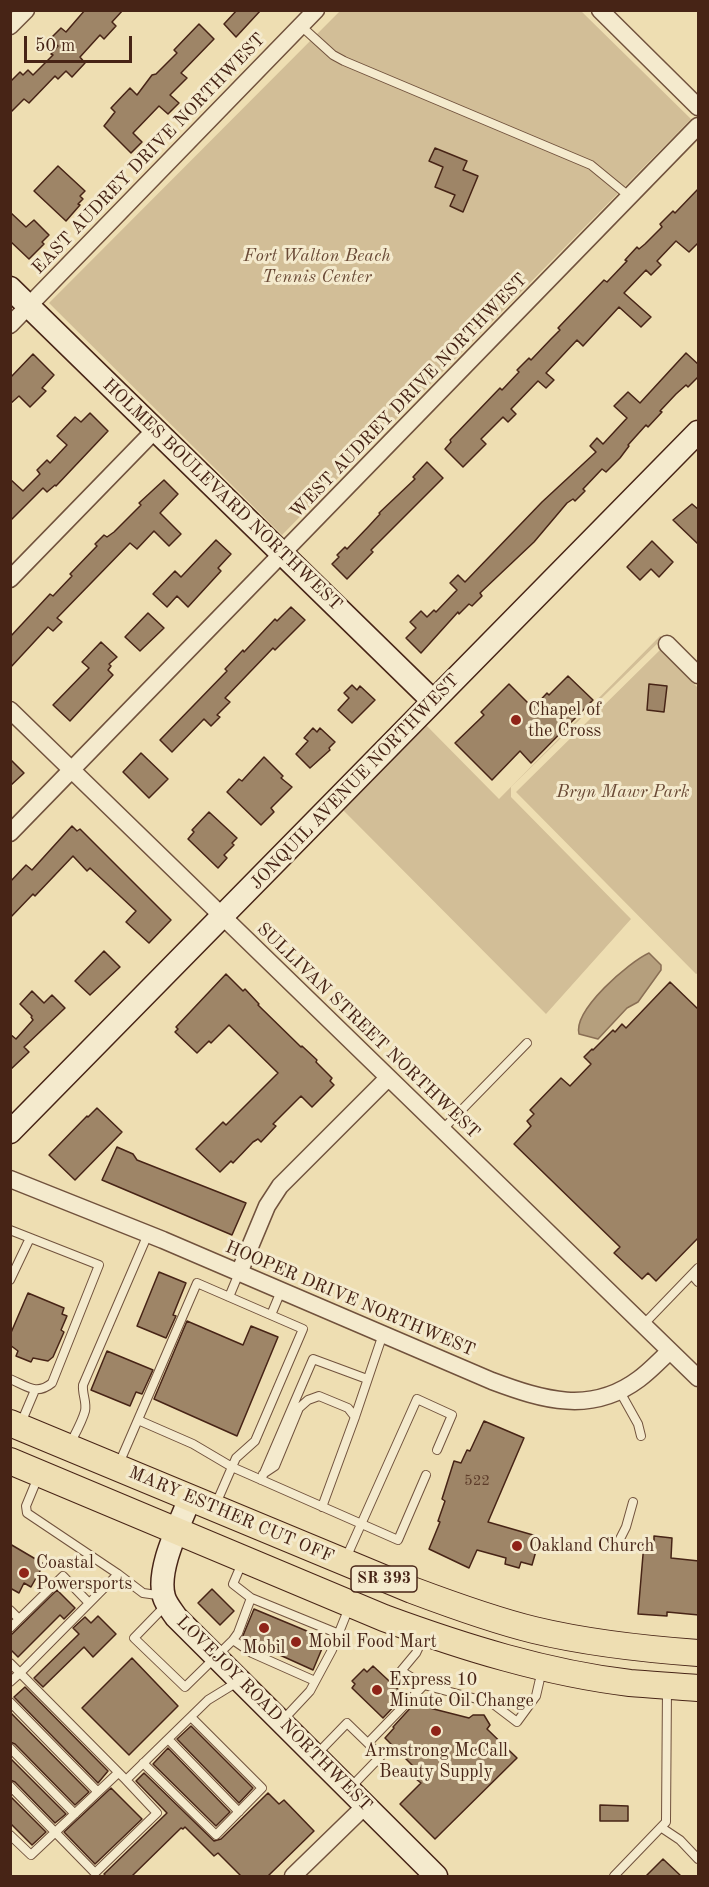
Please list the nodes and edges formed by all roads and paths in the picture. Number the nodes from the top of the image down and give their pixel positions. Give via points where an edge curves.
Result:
1 (26, 10) edge
2 (316, 10) edge
3 (600, 10) edge
4 (10, 26) edge
5 (301, 26) junction
6 (699, 106) edge
7 (699, 126) edge
8 (630, 197) junction
9 (10, 288) edge
10 (28, 306) junction
11 (10, 324) edge
12 (155, 430) junction
13 (699, 432) edge
14 (283, 555) junction
15 (10, 579) edge
16 (667, 644) dead end
17 (699, 675) edge
18 (433, 701) junction
19 (10, 710) edge
20 (71, 770) junction
21 (10, 833) edge
22 (222, 917) junction
23 (527, 1043) dead end
24 (388, 1078) junction
25 (442, 1130) junction
26 (10, 1132) edge
27 (10, 1179) edge
28 (10, 1230) edge
29 (148, 1234) junction
30 (30, 1238) junction
31 (239, 1273) junction
32 (696, 1275) edge
33 (10, 1280) edge
34 (281, 1291) junction
35 (229, 1297) junction
36 (271, 1315) junction
37 (643, 1325) junction
38 (383, 1334) junction
39 (670, 1351) junction
40 (699, 1378) edge
41 (10, 1379) edge
42 (367, 1379) junction
43 (36, 1390) junction
44 (619, 1390) junction
45 (356, 1417) junction
46 (138, 1420) junction
47 (15, 1425) edge
48 (641, 1436) dead end
49 (69, 1447) junction
50 (436, 1450) dead end
51 (10, 1461) edge
52 (117, 1467) junction
53 (232, 1467) junction
54 (40, 1474) junction
55 (426, 1475) dead end
56 (262, 1477) junction
57 (190, 1498) junction
58 (633, 1502) dead end
59 (322, 1507) junction
60 (215, 1508) junction
61 (361, 1524) junction
62 (177, 1532) junction
63 (615, 1549) dead end
64 (244, 1559) junction
65 (344, 1562) junction
66 (118, 1574) junction
67 (251, 1598) junction
68 (165, 1600) junction
69 (89, 1603) junction
70 (350, 1604) junction
71 (10, 1610) edge
72 (20, 1619) junction
73 (10, 1628) edge
74 (426, 1633) junction
75 (550, 1633) junction
76 (339, 1634) junction
77 (233, 1640) junction
78 (699, 1653) edge
79 (216, 1657) junction
80 (10, 1663) edge
81 (543, 1667) junction
82 (20, 1673) junction
83 (240, 1681) junction
84 (315, 1681) junction
85 (10, 1682) edge
86 (424, 1685) junction
87 (667, 1685) junction
88 (699, 1688) edge
89 (10, 1702) edge
90 (191, 1717) junction
91 (281, 1722) junction
92 (168, 1739) junction
93 (368, 1743) junction
94 (10, 1748) edge
95 (315, 1756) junction
96 (143, 1763) junction
97 (118, 1773) junction
98 (126, 1780) junction
99 (10, 1786) edge
100 (349, 1790) junction
101 (98, 1791) junction
102 (365, 1806) junction
103 (239, 1812) junction
104 (75, 1814) junction
105 (662, 1828) junction
106 (56, 1832) junction
107 (10, 1835) edge
108 (699, 1859) edge
109 (293, 1876) edge
110 (436, 1876) edge
111 (614, 1876) edge

1 - 4 street
2 - 5 street, EAST AUDREY DRIVE NORTHWEST
3 - 6 street
5 - 8 lane via 344,61 591,165
5 - 10 street, EAST AUDREY DRIVE NORTHWEST
7 - 8 street, WEST AUDREY DRIVE NORTHWEST
8 - 14 street, WEST AUDREY DRIVE NORTHWEST
9 - 10 street, HOLMES BOULEVARD NORTHWEST
10 - 11 street, EAST AUDREY DRIVE NORTHWEST
10 - 12 street, HOLMES BOULEVARD NORTHWEST
12 - 14 street, HOLMES BOULEVARD NORTHWEST
12 - 15 street
13 - 18 street, JONQUIL AVENUE NORTHWEST
14 - 18 street, HOLMES BOULEVARD NORTHWEST
14 - 20 street, WEST AUDREY DRIVE NORTHWEST
16 - 17 street
18 - 22 street, JONQUIL AVENUE NORTHWEST
19 - 20 street, SULLIVAN STREET NORTHWEST
20 - 21 street, WEST AUDREY DRIVE NORTHWEST
20 - 22 street, SULLIVAN STREET NORTHWEST
22 - 24 street, SULLIVAN STREET NORTHWEST
22 - 26 street, JONQUIL AVENUE NORTHWEST
23 - 25 lane
24 - 25 street, SULLIVAN STREET NORTHWEST
24 - 31 street via 280,1186 267,1206
25 - 37 street, SULLIVAN STREET NORTHWEST
27 - 29 street, HOOPER DRIVE NORTHWEST
28 - 30 lane
29 - 31 street, HOOPER DRIVE NORTHWEST
29 - 49 lane via 83,1385 85,1411
30 - 33 lane
30 - 43 lane via 99,1265 52,1383
31 - 34 street, HOOPER DRIVE NORTHWEST
31 - 35 lane
32 - 37 lane
34 - 36 lane
34 - 38 street, HOOPER DRIVE NORTHWEST
35 - 36 lane
35 - 46 lane via 197,1283
36 - 53 lane via 303,1329 255,1441
37 - 39 street, SULLIVAN STREET NORTHWEST
38 - 42 lane
38 - 44 street, HOOPER DRIVE NORTHWEST via 492,1381 551,1400 591,1400
39 - 40 street, SULLIVAN STREET NORTHWEST
39 - 44 street, HOOPER DRIVE NORTHWEST via 639,1379
41 - 43 lane
42 - 45 lane
42 - 56 lane via 314,1359
43 - 47 lane
44 - 48 lane
45 - 56 lane via 348,1408 320,1396 308,1400 299,1408 275,1467
45 - 59 lane
46 - 52 lane
46 - 53 lane via 193,1444
47 - 49 main road, MARY ESTHER CUT OFF / SR 393
49 - 52 main road, MARY ESTHER CUT OFF / SR 393
50 - 61 lane via 452,1414 417,1399
51 - 54 main road, MARY ESTHER CUT OFF / SR 393
52 - 57 main road, MARY ESTHER CUT OFF / SR 393
53 - 56 lane
53 - 60 lane
54 - 62 main road, MARY ESTHER CUT OFF / SR 393
54 - 66 lane via 26,1506 27,1513
55 - 61 lane via 398,1540
56 - 59 lane
57 - 60 main road, MARY ESTHER CUT OFF / SR 393
57 - 62 street, LOVEJOY ROAD NORTHWEST
58 - 63 lane
59 - 61 lane
60 - 65 main road, MARY ESTHER CUT OFF / SR 393
61 - 65 lane
62 - 64 main road, MARY ESTHER CUT OFF / SR 393
62 - 68 street, LOVEJOY ROAD NORTHWEST via 165,1565
64 - 67 lane via 233,1584
64 - 70 main road, MARY ESTHER CUT OFF / SR 393
65 - 75 main road, MARY ESTHER CUT OFF / SR 393 via 475,1613
66 - 68 lane via 143,1593
66 - 69 lane
67 - 76 lane
67 - 77 lane
68 - 79 street, LOVEJOY ROAD NORTHWEST via 176,1617
68 - 79 lane via 134,1638 185,1687
69 - 72 lane via 63,1576
69 - 82 lane
70 - 74 main road, MARY ESTHER CUT OFF / SR 393
70 - 76 lane
71 - 72 lane
72 - 73 lane
74 - 81 main road, MARY ESTHER CUT OFF / SR 393
74 - 86 lane via 401,1671
75 - 78 main road, MARY ESTHER CUT OFF / SR 393
75 - 81 main road
76 - 84 lane
77 - 79 lane
77 - 84 lane via 252,1653
79 - 83 street, LOVEJOY ROAD NORTHWEST
80 - 82 lane
81 - 86 lane via 536,1696 517,1722 492,1703
81 - 87 main road, MARY ESTHER CUT OFF / SR 393 via 630,1683
82 - 85 lane
82 - 97 lane
83 - 90 lane via 208,1700
83 - 91 street, LOVEJOY ROAD NORTHWEST
84 - 91 lane
86 - 93 lane
87 - 88 main road, MARY ESTHER CUT OFF / SR 393
87 - 105 lane via 667,1814
89 - 101 lane
90 - 92 lane
90 - 103 lane via 262,1788
91 - 95 street, LOVEJOY ROAD NORTHWEST
92 - 96 lane
92 - 103 lane
93 - 95 lane via 347,1723
93 - 100 lane via 381,1756
94 - 104 lane
95 - 100 street, LOVEJOY ROAD NORTHWEST
96 - 98 lane
96 - 103 lane via 216,1835
97 - 98 lane
97 - 101 lane
98 - 106 lane via 157,1813 95,1873
99 - 106 lane
100 - 102 street, LOVEJOY ROAD NORTHWEST
101 - 104 lane
102 - 109 street
102 - 110 street, LOVEJOY ROAD NORTHWEST
104 - 106 lane
105 - 108 lane
105 - 111 lane
106 - 107 lane via 31,1855

